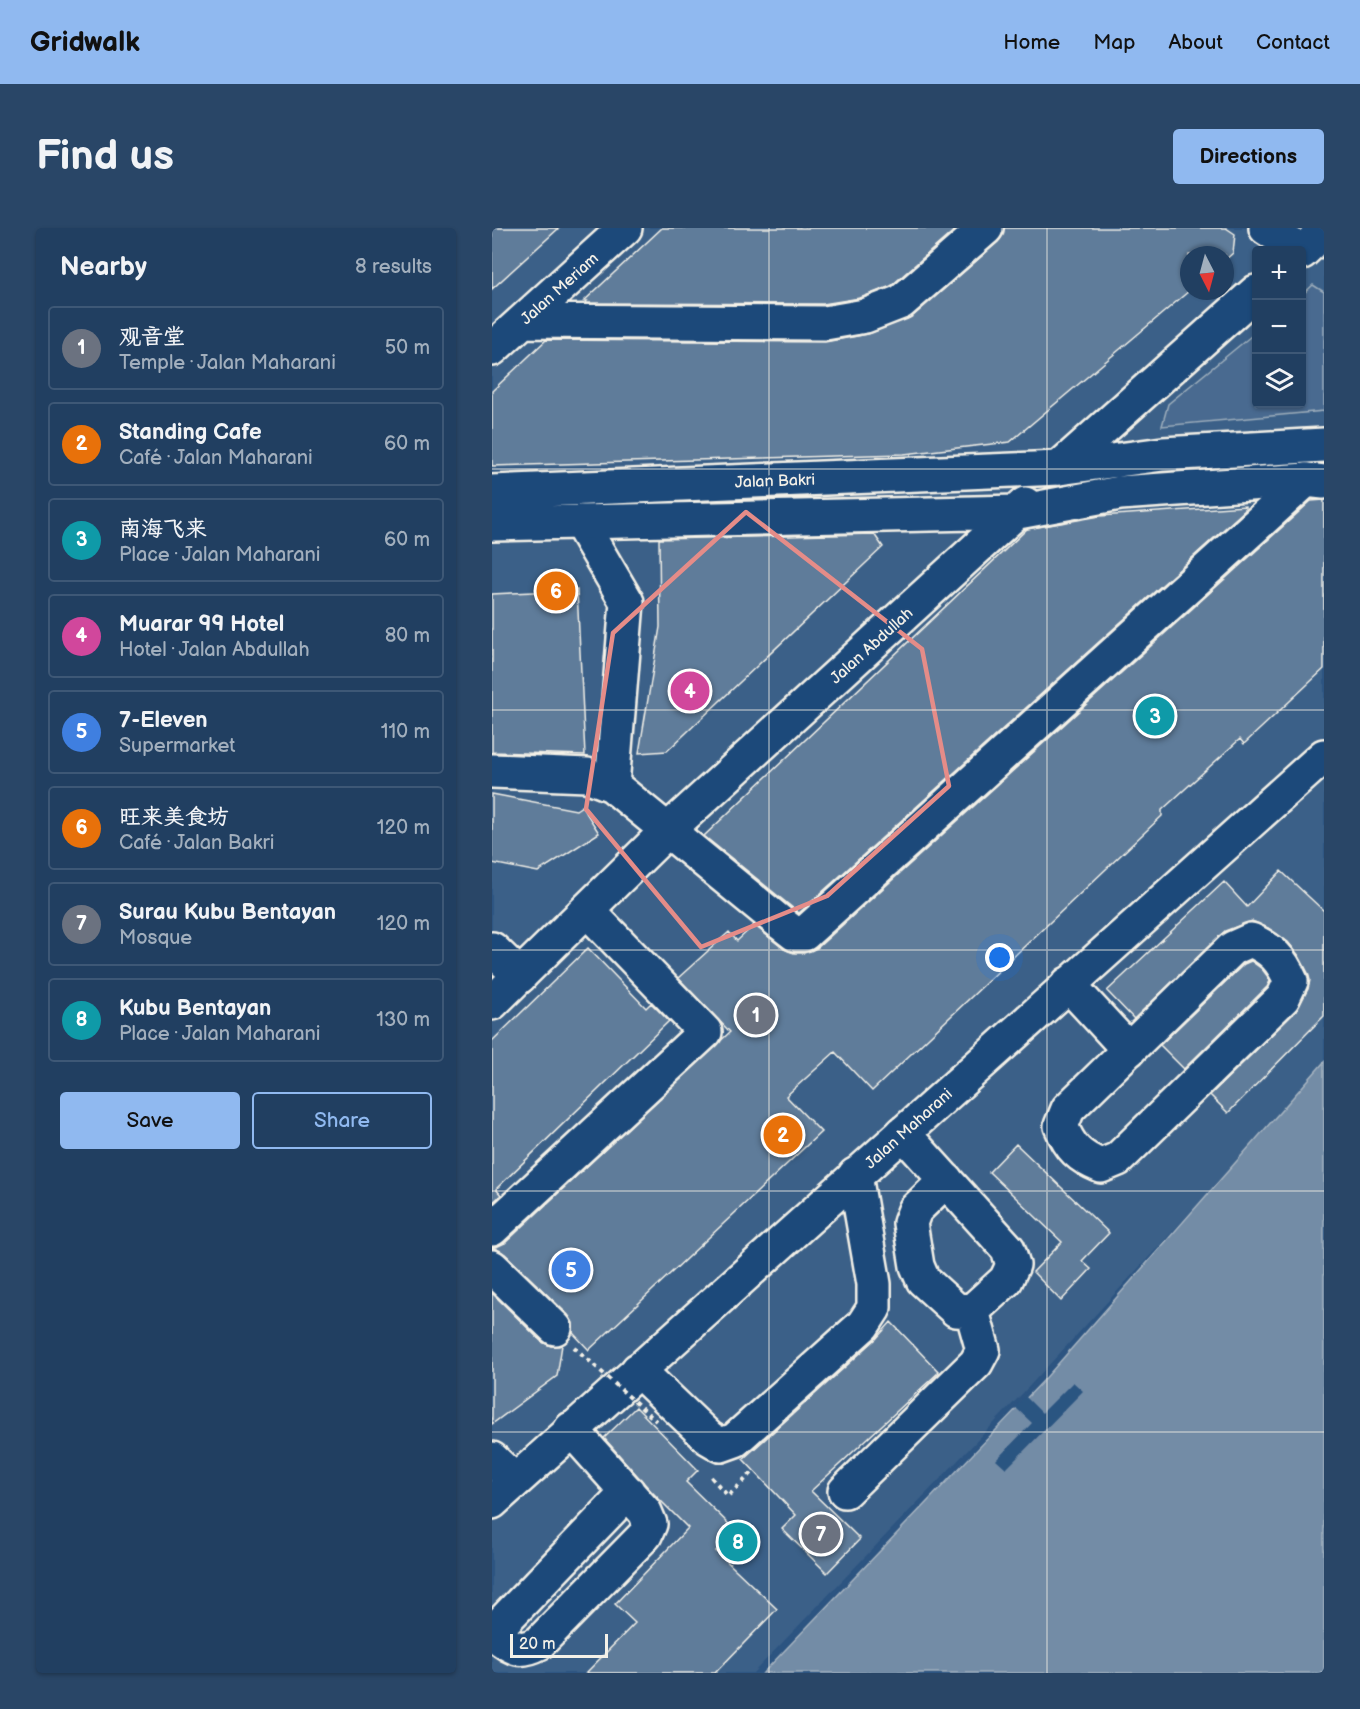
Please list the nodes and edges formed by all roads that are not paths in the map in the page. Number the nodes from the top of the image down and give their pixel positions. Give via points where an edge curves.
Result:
1 (625, 228) edge
2 (986, 228) edge
3 (1266, 228) edge
4 (1324, 231) edge
5 (1293, 246) edge
6 (1306, 247) edge
7 (1306, 254) edge
8 (1324, 266) edge
9 (1252, 296) edge
10 (523, 321) junction
11 (492, 349) edge
12 (1324, 445) edge
13 (1059, 468) junction
14 (1315, 481) edge
15 (492, 492) edge
16 (1017, 512) junction
17 (580, 522) junction
18 (492, 524) edge
19 (1324, 756) edge
20 (492, 771) edge
21 (612, 785) junction
22 (668, 830) junction
23 (587, 910) junction
24 (492, 949) edge
25 (520, 976) junction
26 (1068, 984) junction
27 (492, 1003) edge
28 (1129, 1050) junction
29 (903, 1133) junction
30 (855, 1175) junction
31 (946, 1180) junction
32 (492, 1229) edge
33 (492, 1267) edge
34 (972, 1311) junction
35 (565, 1337) road end
36 (638, 1370) junction
37 (571, 1430) junction
38 (499, 1480) edge
39 (845, 1491) dead end
40 (492, 1633) edge

1 - 10 main road, Jalan Meriam
2 - 10 main road via 901,302 865,316 825,323
3 - 5 main road
4 - 6 main road
7 - 8 main road
9 - 13 main road, Jalan Abdullah
10 - 11 main road, Jalan Meriam
12 - 13 main road, Jalan Bakri via 1163,454
13 - 15 main road, Jalan Bakri
13 - 16 main road, Jalan Abdullah
14 - 16 main road via 1120,493
14 - 22 main road via 1002,753 804,934 788,929
16 - 17 main road
16 - 22 main road, Jalan Abdullah
17 - 18 main road
17 - 21 main road via 627,602
19 - 26 main road, Jalan Maharani
20 - 21 main road via 587,775
21 - 22 main road
22 - 23 main road, Jalan Abdullah
23 - 25 main road, Jalan Abdullah
23 - 32 main road via 705,1032
24 - 25 main road
25 - 27 main road, Jalan Abdullah
26 - 28 main road
26 - 29 main road, Jalan Maharani
28 - 28 main road via 1233,948 1251,940 1268,948 1284,964 1291,981 1283,998 1118,1159 1101,1166 1084,1159 1068,1143 1061,1126 1068,1108
29 - 30 main road, Jalan Maharani
29 - 31 main road
30 - 36 main road, Jalan Maharani
30 - 36 main road via 874,1284 874,1308 863,1325 752,1425 735,1440 721,1445
31 - 34 main road via 1008,1249 1013,1265 1006,1280
31 - 34 main road via 915,1210 910,1223 917,1266 923,1280 956,1310
33 - 35 main road
34 - 39 main road via 983,1350 976,1363
36 - 37 main road, Jalan Maharani
37 - 38 main road, Jalan Maharani
37 - 40 main road via 645,1512 650,1524 645,1535 538,1642 527,1649 513,1648

